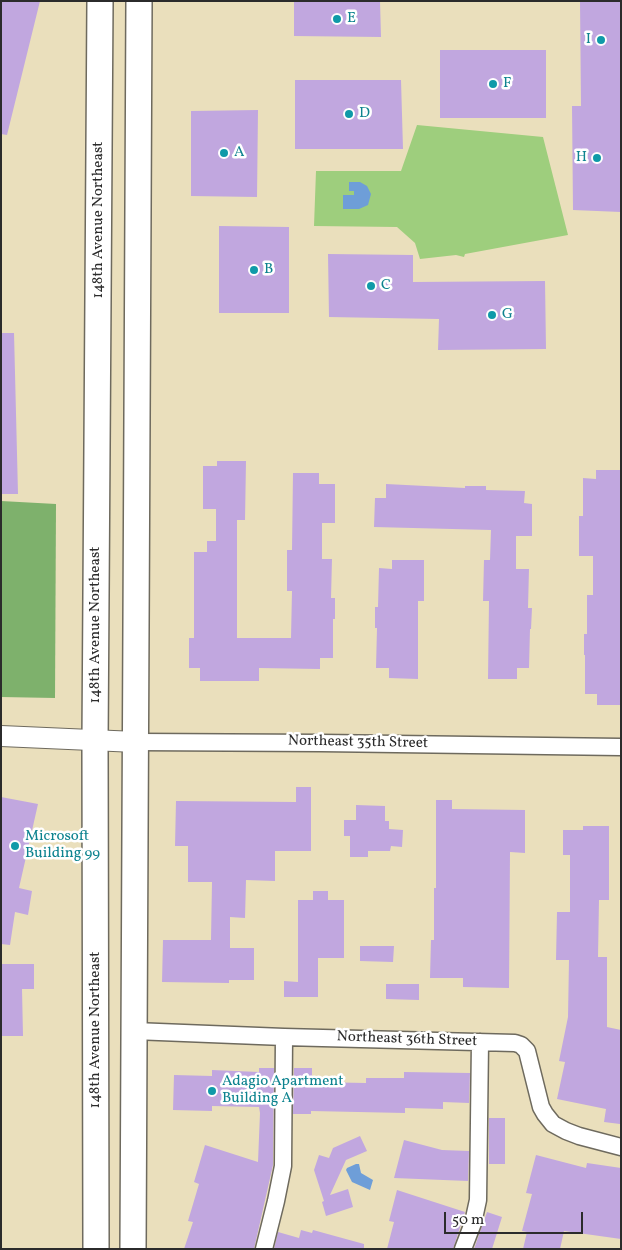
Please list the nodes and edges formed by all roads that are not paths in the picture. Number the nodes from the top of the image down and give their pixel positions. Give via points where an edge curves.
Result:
1 (100, 1) edge
2 (139, 1) edge
3 (1, 736) edge
4 (95, 741) junction
5 (136, 742) junction
6 (621, 746) edge
7 (134, 1031) junction
8 (284, 1037) junction
9 (480, 1042) junction
10 (621, 1147) edge
11 (96, 1249) edge
12 (133, 1249) edge
13 (264, 1249) edge
14 (463, 1249) edge

1 - 4 main road, 148th Avenue Northeast
2 - 5 main road
3 - 4 street
4 - 5 street, Northeast 35th Street
4 - 11 main road, 148th Avenue Northeast
5 - 6 street, Northeast 35th Street
5 - 7 main road
7 - 8 street, Northeast 36th Street
7 - 12 main road
8 - 9 street, Northeast 36th Street
8 - 13 street via 283,1166
9 - 10 street, Northeast 36th Street via 515,1043 524,1047 529,1055 541,1107 554,1124 579,1136
9 - 14 street via 478,1200

